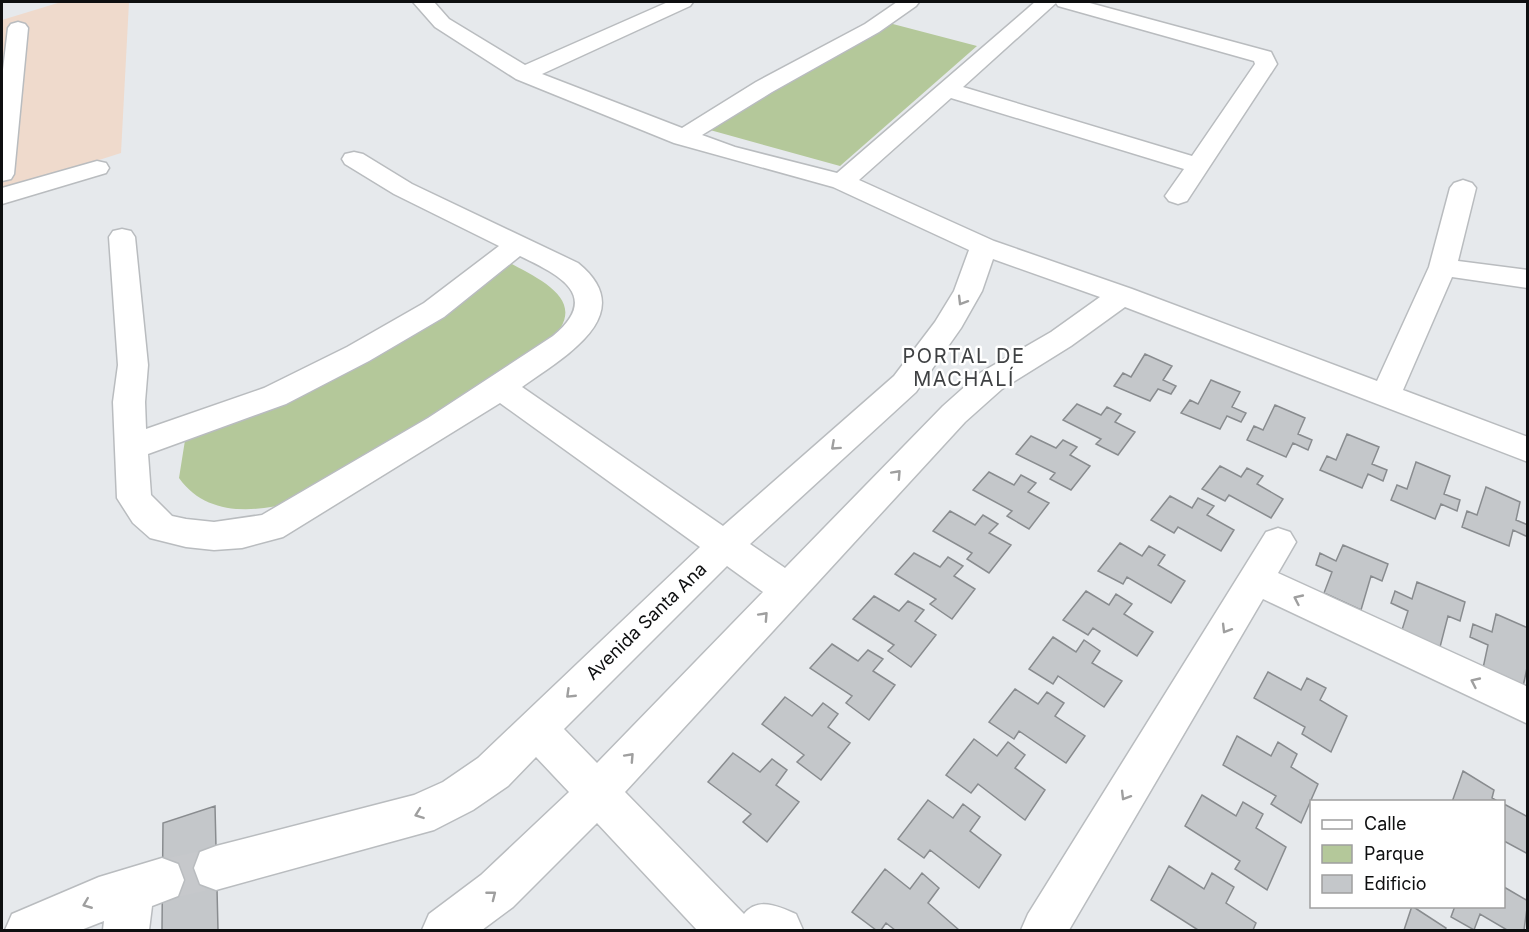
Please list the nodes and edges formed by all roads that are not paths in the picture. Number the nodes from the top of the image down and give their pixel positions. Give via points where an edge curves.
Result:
1 (423, 2) edge
2 (683, 2) edge
3 (909, 2) edge
4 (1046, 2) edge
5 (1065, 2) edge
6 (18, 28) dead end
7 (524, 74) junction
8 (946, 89) junction
9 (682, 138) junction
10 (354, 159) dead end
11 (1199, 166) junction
12 (97, 168) dead end
13 (2, 174) edge
14 (842, 182) junction
15 (1463, 188) dead end
16 (2, 196) edge
17 (1178, 196) dead end
18 (122, 237) dead end
19 (519, 244) junction
20 (984, 247) junction
21 (1443, 267) junction
22 (1527, 279) edge
23 (1122, 295) junction
24 (501, 388) junction
25 (1386, 395) junction
26 (131, 447) junction
27 (1527, 450) edge
28 (1278, 542) dead end
29 (725, 545) junction
30 (1256, 579) junction
31 (788, 590) junction
32 (1527, 706) edge
33 (536, 728) junction
34 (597, 792) junction
35 (216, 868) tunnel mouth
36 (140, 900) tunnel mouth
37 (28, 930) edge
38 (445, 930) edge
39 (728, 930) edge
40 (761, 930) edge
41 (780, 930) edge
42 (1044, 930) edge

1 - 7 street via 442,23
2 - 7 street
3 - 9 street via 872,28 764,87
4 - 8 street
5 - 11 street via 1263,57 1266,64
6 - 13 street
7 - 9 street
8 - 11 street
8 - 14 street
9 - 14 street
10 - 19 street via 403,189
11 - 17 street
12 - 16 street
14 - 20 street
15 - 21 street
18 - 26 street via 134,364 129,402
19 - 24 street via 576,275 588,293 588,310 576,332
19 - 26 street via 434,310 358,354 275,396
20 - 23 street
20 -> 29 street, Avenida Santa Ana via 968,291 905,384
21 - 22 street
21 - 25 street
23 - 25 street
31 -> 23 street via 983,388 1062,339
24 - 26 street via 271,527 242,534 214,536 162,528 134,498
24 - 29 street
25 - 27 street
28 - 30 street
29 - 31 street
29 -> 33 street, Avenida Santa Ana
32 -> 30 street
30 -> 42 street
34 -> 31 street
33 - 34 street
33 -> 35 street, Avenida Santa Ana via 493,772 458,796 419,815
38 -> 34 street via 497,891
34 - 39 street
36 -> 37 street via 43,922
40 - 41 street via 764,926

